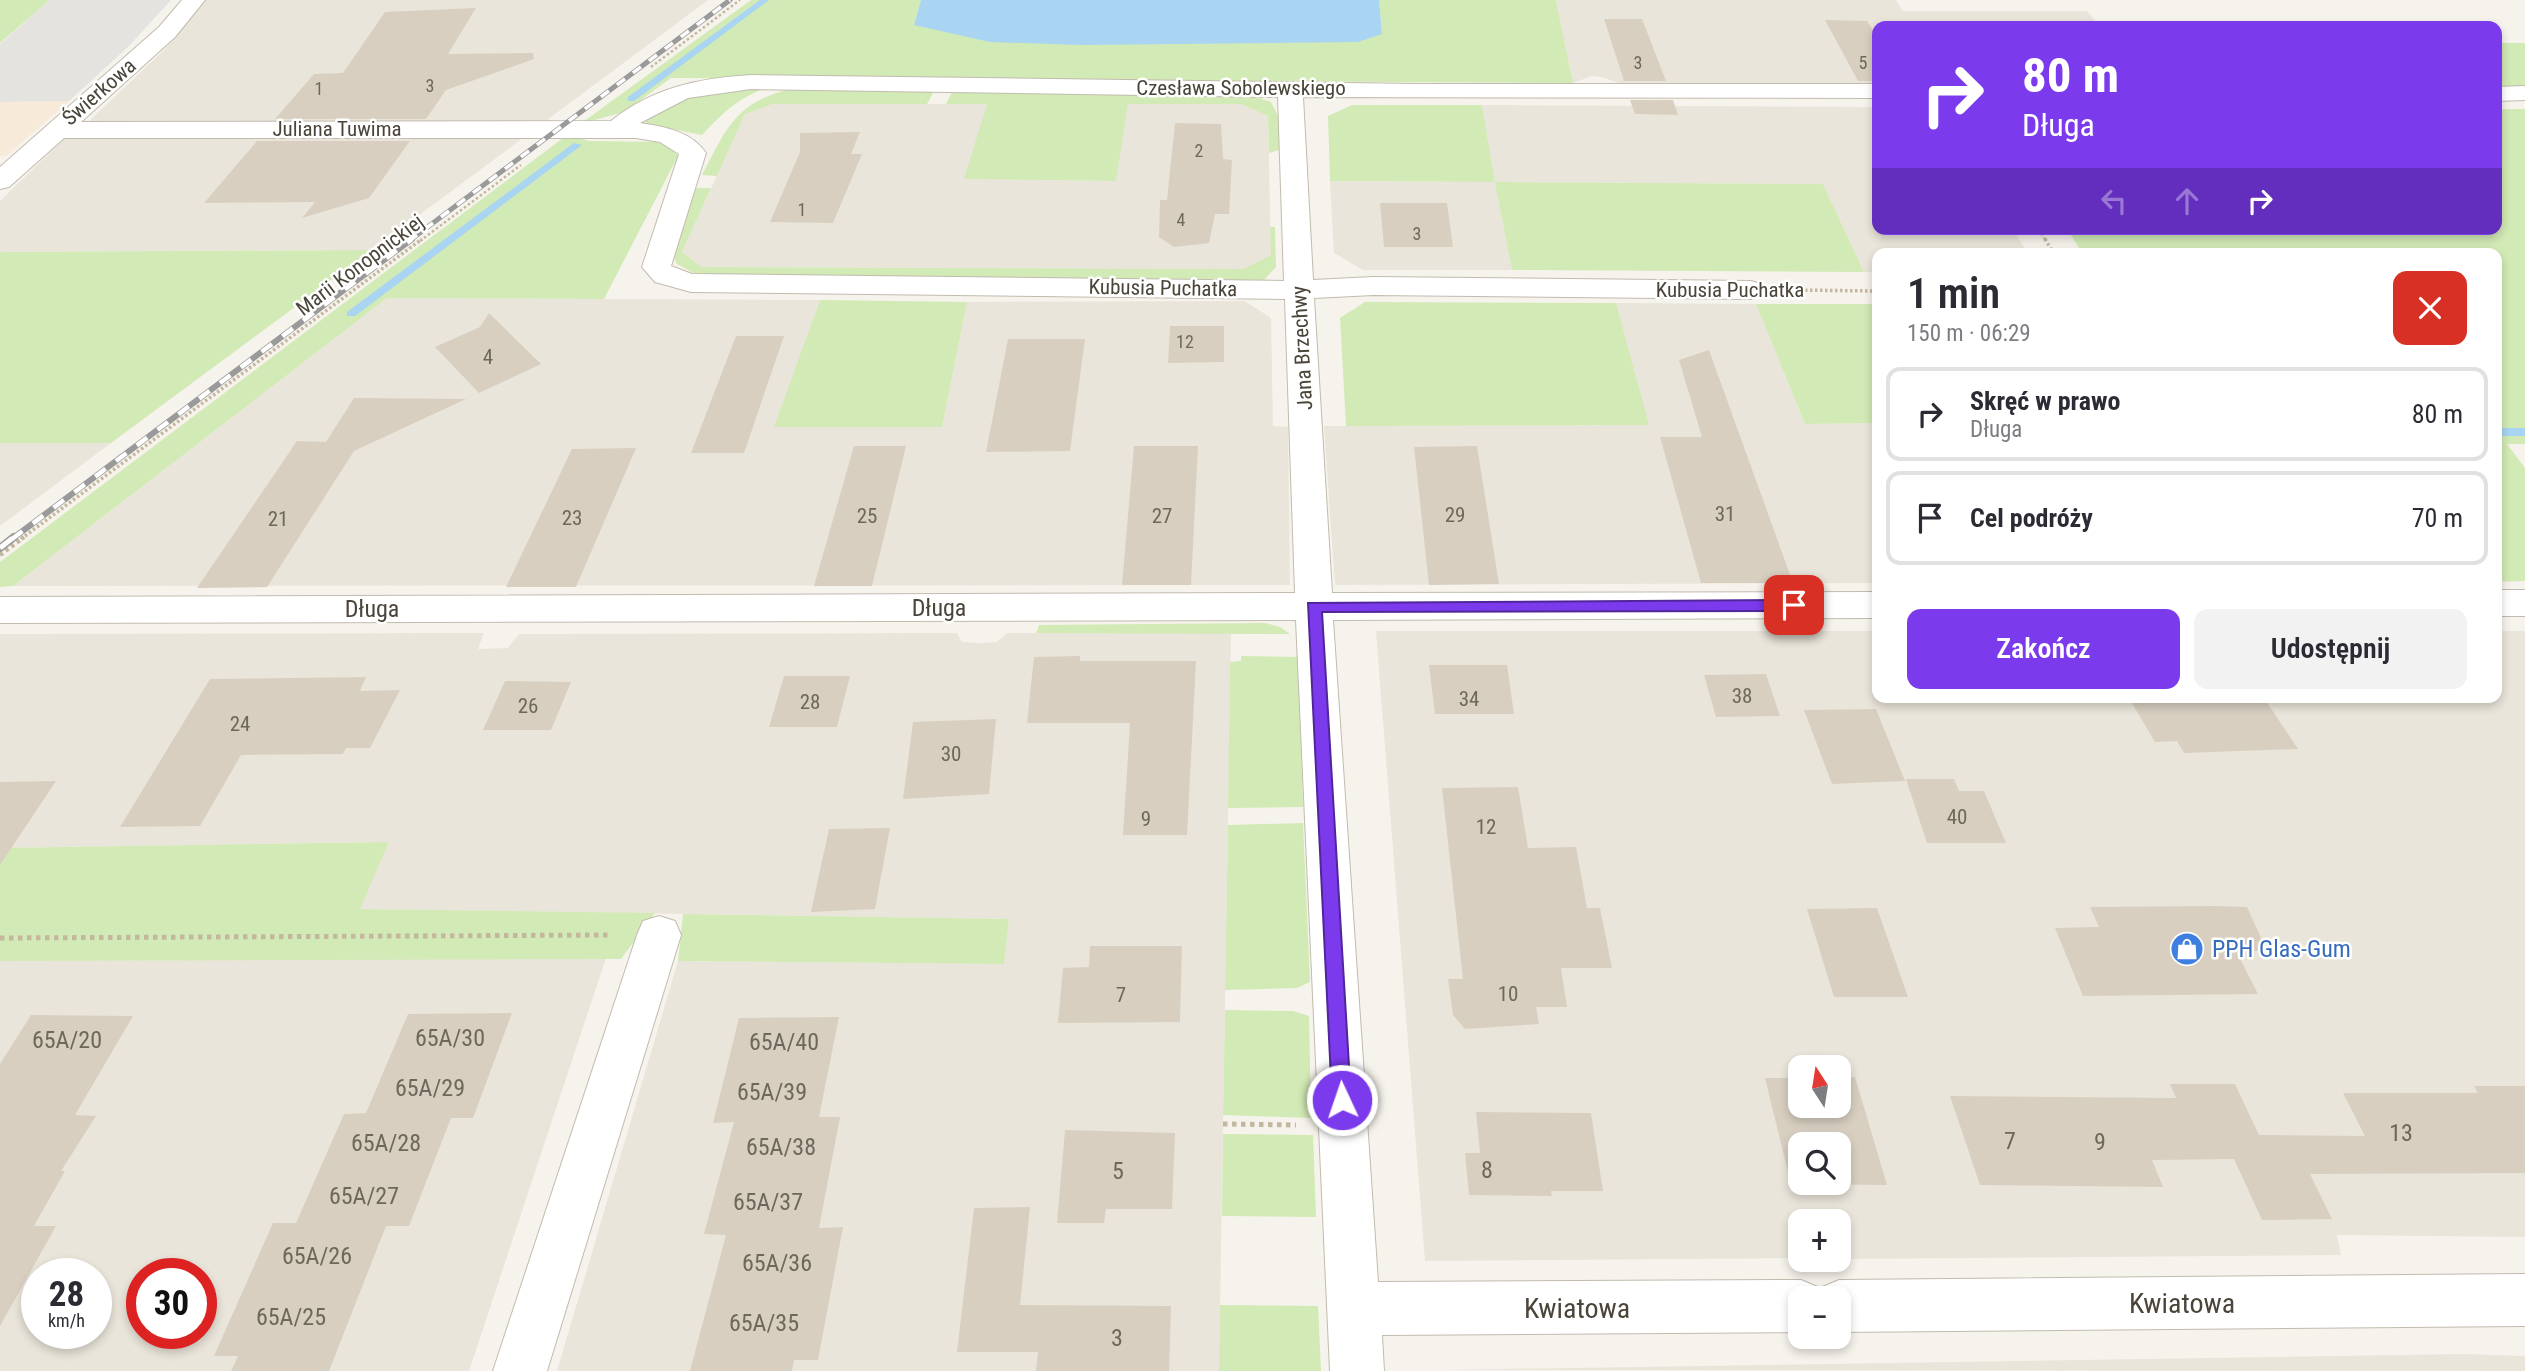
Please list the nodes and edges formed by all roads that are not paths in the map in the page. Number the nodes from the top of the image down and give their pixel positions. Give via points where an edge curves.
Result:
1 (194, 0) edge
2 (1290, 90) junction
3 (1872, 91) edge
4 (2502, 93) edge
5 (2525, 93) edge
6 (617, 129) junction
7 (56, 130) junction
8 (0, 181) edge
9 (1299, 290) junction
10 (1751, 290) road end
11 (2502, 603) edge
12 (2525, 603) edge
13 (1872, 605) edge
14 (1314, 607) junction
15 (0, 610) edge
16 (659, 935) road end
17 (2525, 1300) edge
18 (1788, 1306) edge
19 (1851, 1306) edge
20 (1353, 1309) junction
21 (520, 1371) edge
22 (1357, 1371) edge

1 - 7 street, Świerkowa via 167,32
2 - 3 street, Czesława Sobolewskiego
2 - 6 street, Czesława Sobolewskiego via 724,84 661,98
2 - 9 street, Jana Brzechwy
4 - 5 street
6 - 7 street, Juliana Tuwima
6 - 9 street, Kubusia Puchatka via 674,138 693,153 656,267 665,276 691,283
7 - 8 street, Świerkowa
9 - 10 street, Kubusia Puchatka via 1373,286
9 - 14 street, Jana Brzechwy
11 - 12 street
13 - 14 street, Długa
14 - 15 street, Długa
14 - 20 street, Jana Brzechwy
16 - 21 street
17 - 19 street, Kwiatowa
18 - 20 street, Kwiatowa
20 - 22 street, Jana Brzechwy

